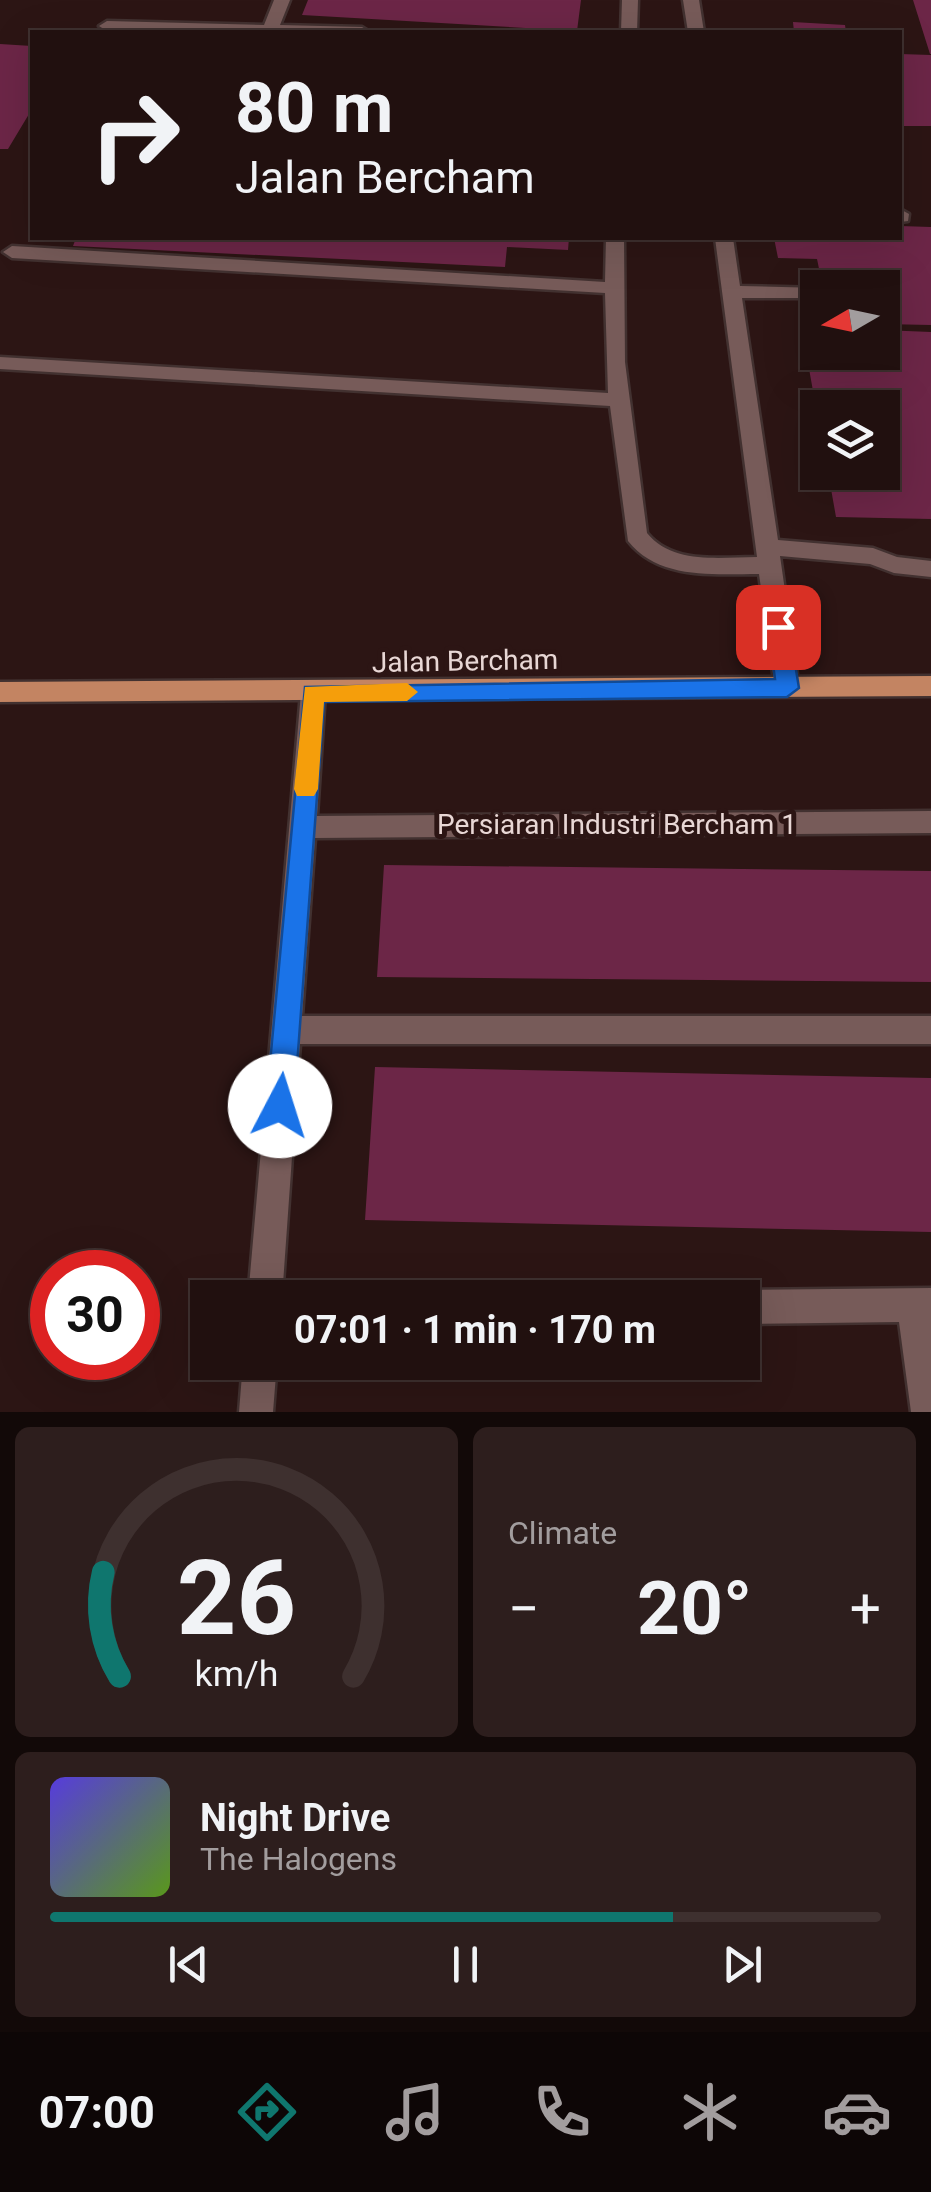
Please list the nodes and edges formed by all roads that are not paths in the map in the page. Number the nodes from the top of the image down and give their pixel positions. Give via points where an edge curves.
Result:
1 (282, 0) edge
2 (630, 0) edge
3 (691, 0) edge
4 (108, 24) edge
5 (270, 30) joint
6 (630, 30) edge
7 (696, 30) edge
8 (35, 240) edge
9 (616, 240) edge
10 (724, 240) edge
11 (6, 256) edge
12 (614, 288) junction
13 (732, 292) junction
14 (800, 292) edge
15 (0, 363) edge
16 (619, 400) junction
17 (768, 557) junction
18 (931, 569) edge
19 (931, 686) edge
20 (787, 688) junction
21 (0, 692) edge
22 (313, 693) junction
23 (931, 822) edge
24 (303, 827) junction
25 (286, 1030) junction
26 (931, 1030) edge
27 (266, 1280) edge
28 (922, 1305) edge
29 (760, 1307) edge
30 (259, 1380) edge
31 (256, 1412) edge
32 (928, 1412) edge

1 - 5 street
2 - 6 street
3 - 7 street
4 - 5 street
8 - 11 street
9 - 12 street
10 - 13 street
11 - 12 street
12 - 16 street
13 - 14 street
13 - 17 street
15 - 16 street
16 - 17 street via 642,546 670,560
17 - 18 street via 856,554
17 - 20 street
19 - 20 main road, Jalan Bercham
20 - 22 main road, Jalan Bercham
21 - 22 main road, Jalan Bercham
22 - 24 street
23 - 24 street, Persiaran Industri Bercham 1
24 - 25 street
25 - 26 street
25 - 27 street
28 - 29 street
28 - 32 street
30 - 31 street

